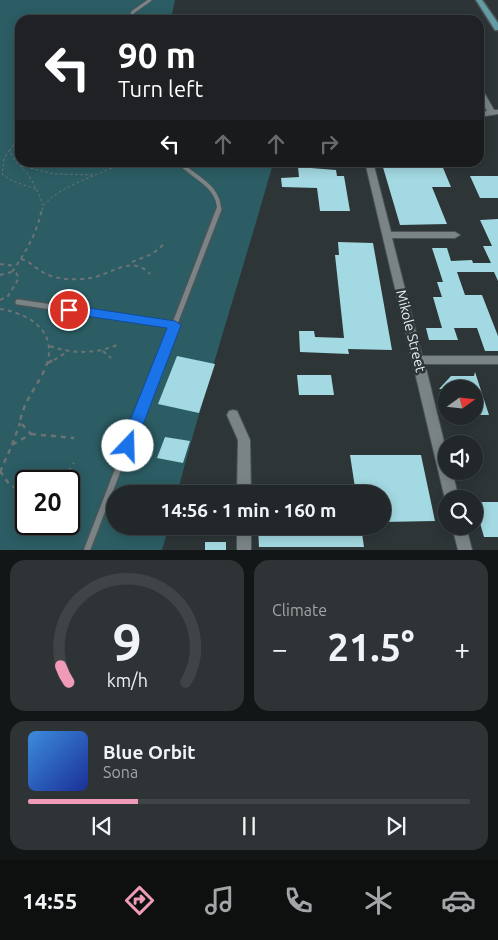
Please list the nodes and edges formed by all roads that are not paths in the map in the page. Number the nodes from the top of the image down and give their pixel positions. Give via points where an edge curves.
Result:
1 (150, 0) edge
2 (479, 0) edge
3 (132, 15) edge
4 (498, 28) edge
5 (484, 96) edge
6 (495, 113) edge
7 (184, 167) edge
8 (371, 167) edge
9 (387, 235) junction
10 (455, 235) dead end
11 (18, 302) dead end
12 (175, 325) junction
13 (419, 360) junction
14 (498, 360) edge
15 (233, 415) dead end
16 (244, 485) edge
17 (450, 490) edge
18 (244, 535) edge
19 (461, 535) edge
20 (87, 550) edge
21 (244, 550) edge
22 (465, 550) edge

1 - 3 lane
2 - 4 main road
5 - 6 street
7 - 12 lane via 214,191 220,206
8 - 9 street, Mikole Street
9 - 10 street
9 - 13 street, Mikole Street
11 - 12 lane
12 - 20 lane
13 - 14 street
13 - 17 street, Mikole Street
15 - 16 street via 244,440
18 - 21 street
19 - 22 street

